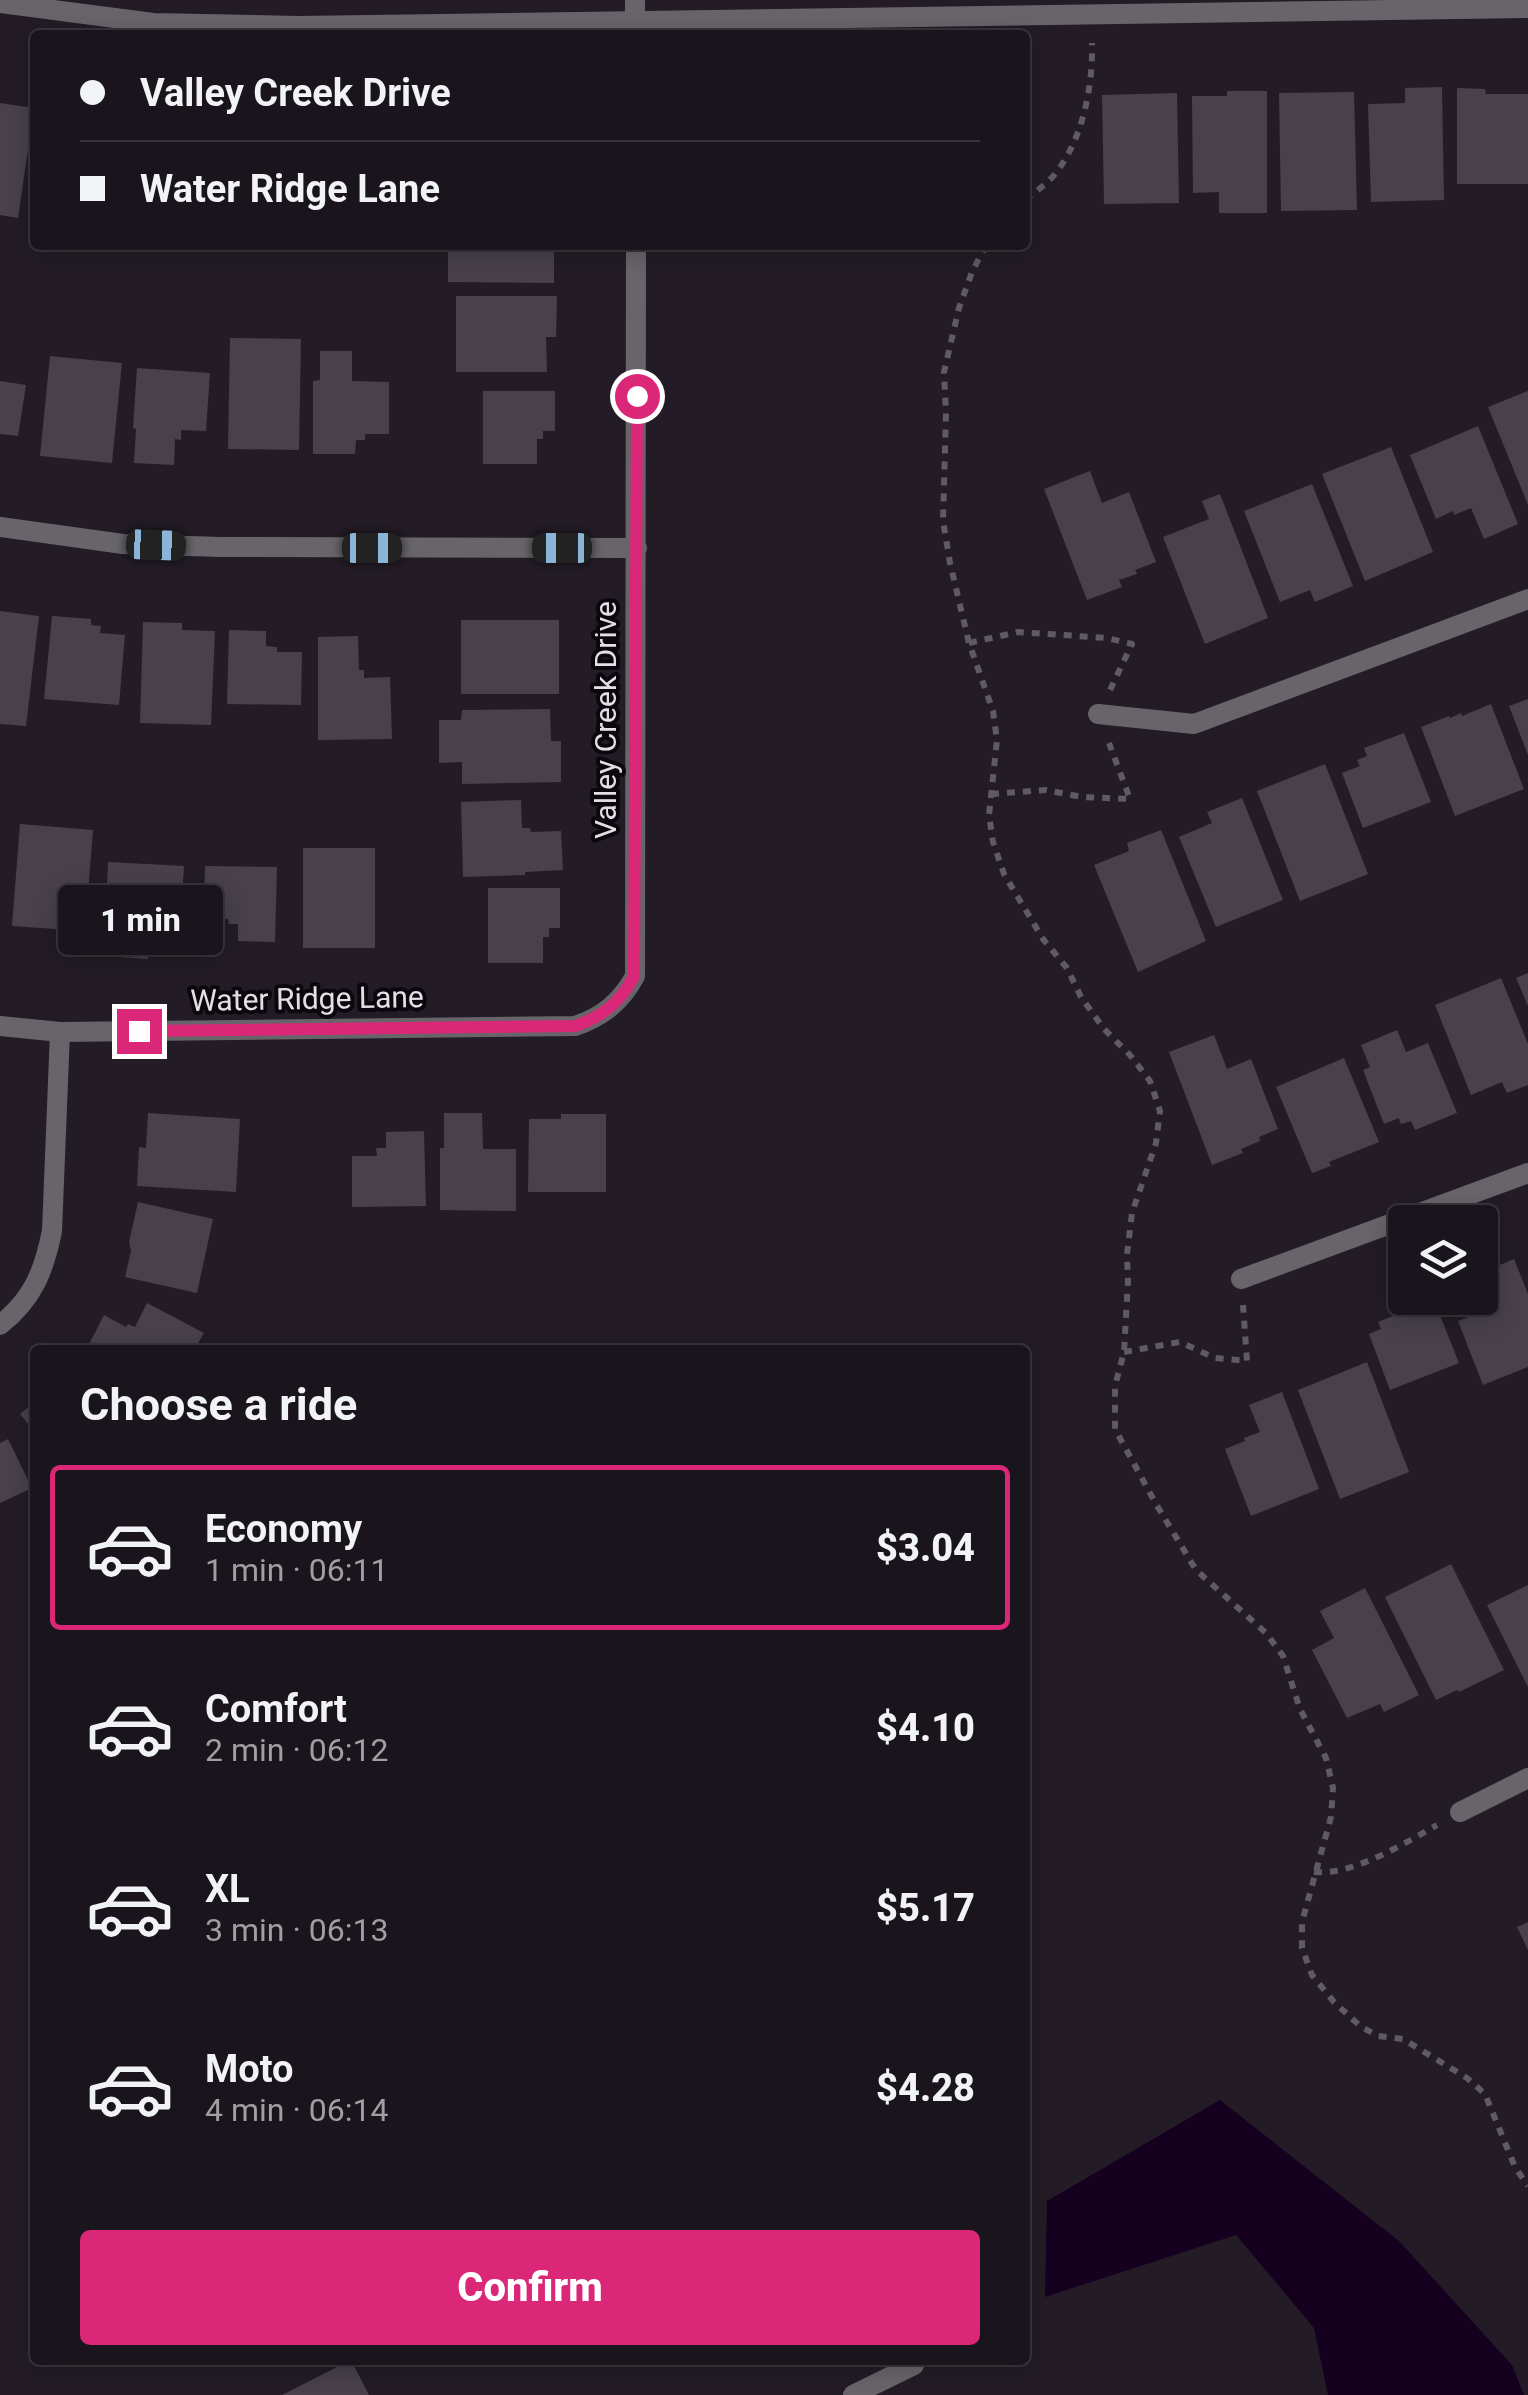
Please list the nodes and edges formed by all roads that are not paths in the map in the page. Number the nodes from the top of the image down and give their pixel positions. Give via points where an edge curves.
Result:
1 (0, 3) edge
2 (1528, 8) edge
3 (635, 18) edge
4 (636, 250) edge
5 (0, 527) edge
6 (637, 548) junction
7 (1528, 599) edge
8 (1098, 714) dead end
9 (611, 1007) joint
10 (0, 1026) edge
11 (60, 1032) junction
12 (1528, 1173) edge
13 (1241, 1279) road end
14 (0, 1326) edge
15 (1528, 1778) edge
16 (1460, 1812) road end
17 (914, 2365) dead end
18 (853, 2395) edge

1 - 3 street via 153,22 299,26
2 - 3 street
4 - 6 street, Valley Creek Drive
5 - 6 street via 123,544
6 - 9 street, Valley Creek Drive via 634,976
7 - 8 street via 1194,724
9 - 11 street, Water Ridge Lane via 575,1026
10 - 11 street, Water Ridge Lane
11 - 14 street via 46,1262 32,1293
12 - 13 street
15 - 16 street
17 - 18 street

